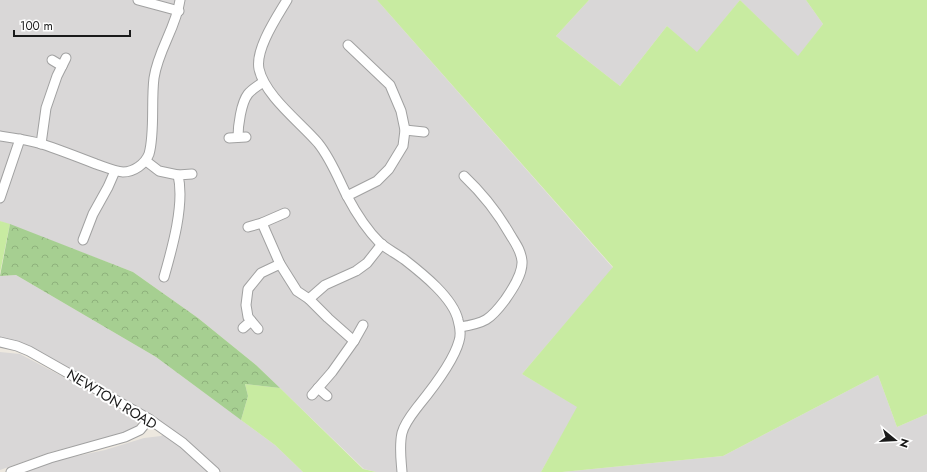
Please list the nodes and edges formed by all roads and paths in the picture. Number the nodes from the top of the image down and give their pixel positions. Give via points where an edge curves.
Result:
1 (138, 0) edge
2 (180, 0) edge
3 (287, 0) edge
4 (179, 11) junction
5 (348, 45) dead end
6 (52, 60) dead end
7 (263, 82) junction
8 (405, 130) junction
9 (424, 132) dead end
10 (0, 136) edge
11 (238, 138) dead end
12 (20, 139) junction
13 (41, 144) junction
14 (146, 161) junction
15 (115, 171) junction
16 (192, 174) dead end
17 (178, 175) junction
18 (464, 176) dead end
19 (4, 196) edge
20 (347, 196) junction
21 (285, 213) dead end
22 (262, 223) junction
23 (248, 227) dead end
24 (83, 240) dead end
25 (382, 244) junction
26 (280, 264) junction
27 (169, 271) dead end
28 (309, 299) junction
29 (251, 321) junction
30 (363, 325) dead end
31 (460, 327) junction
32 (243, 328) dead end
33 (258, 329) dead end
34 (354, 341) junction
35 (0, 342) edge
36 (318, 388) junction
37 (312, 395) dead end
38 (327, 396) dead end
39 (149, 419) junction
40 (11, 472) edge
41 (215, 472) edge
42 (402, 472) edge

1 - 4 street
2 - 4 street
3 - 7 street via 258,57 258,68
4 - 14 street via 158,60 154,77 150,145
5 - 8 street via 390,85 401,111
6 - 13 street via 64,62 46,108
7 - 11 street via 245,99
7 - 20 street via 319,143
8 - 9 street
8 - 20 street via 403,146 388,169 377,181
10 - 12 street
12 - 13 street
12 - 19 street
13 - 15 street
14 - 15 street via 130,171
14 - 17 street via 159,171
15 - 24 street via 92,214 92,228
16 - 17 street
17 - 27 street via 180,186 177,219
18 - 31 street via 503,221 519,249 522,260 511,290 495,313 477,325
20 - 25 street via 370,232
21 - 22 street
22 - 23 street
22 - 26 street
25 - 28 street via 367,263 325,285
25 - 31 street via 441,293 455,311
26 - 28 street via 297,291
26 - 29 street via 261,273 248,289 246,305
28 - 34 street
29 - 32 street
29 - 33 street
30 - 34 street
31 - 42 street via 455,352 434,386 409,418 402,433
34 - 36 street
35 - 39 street, NEWTON ROAD via 29,351
36 - 37 street
36 - 38 street
39 - 40 street via 140,430 125,437
39 - 41 street, NEWTON ROAD via 184,443

